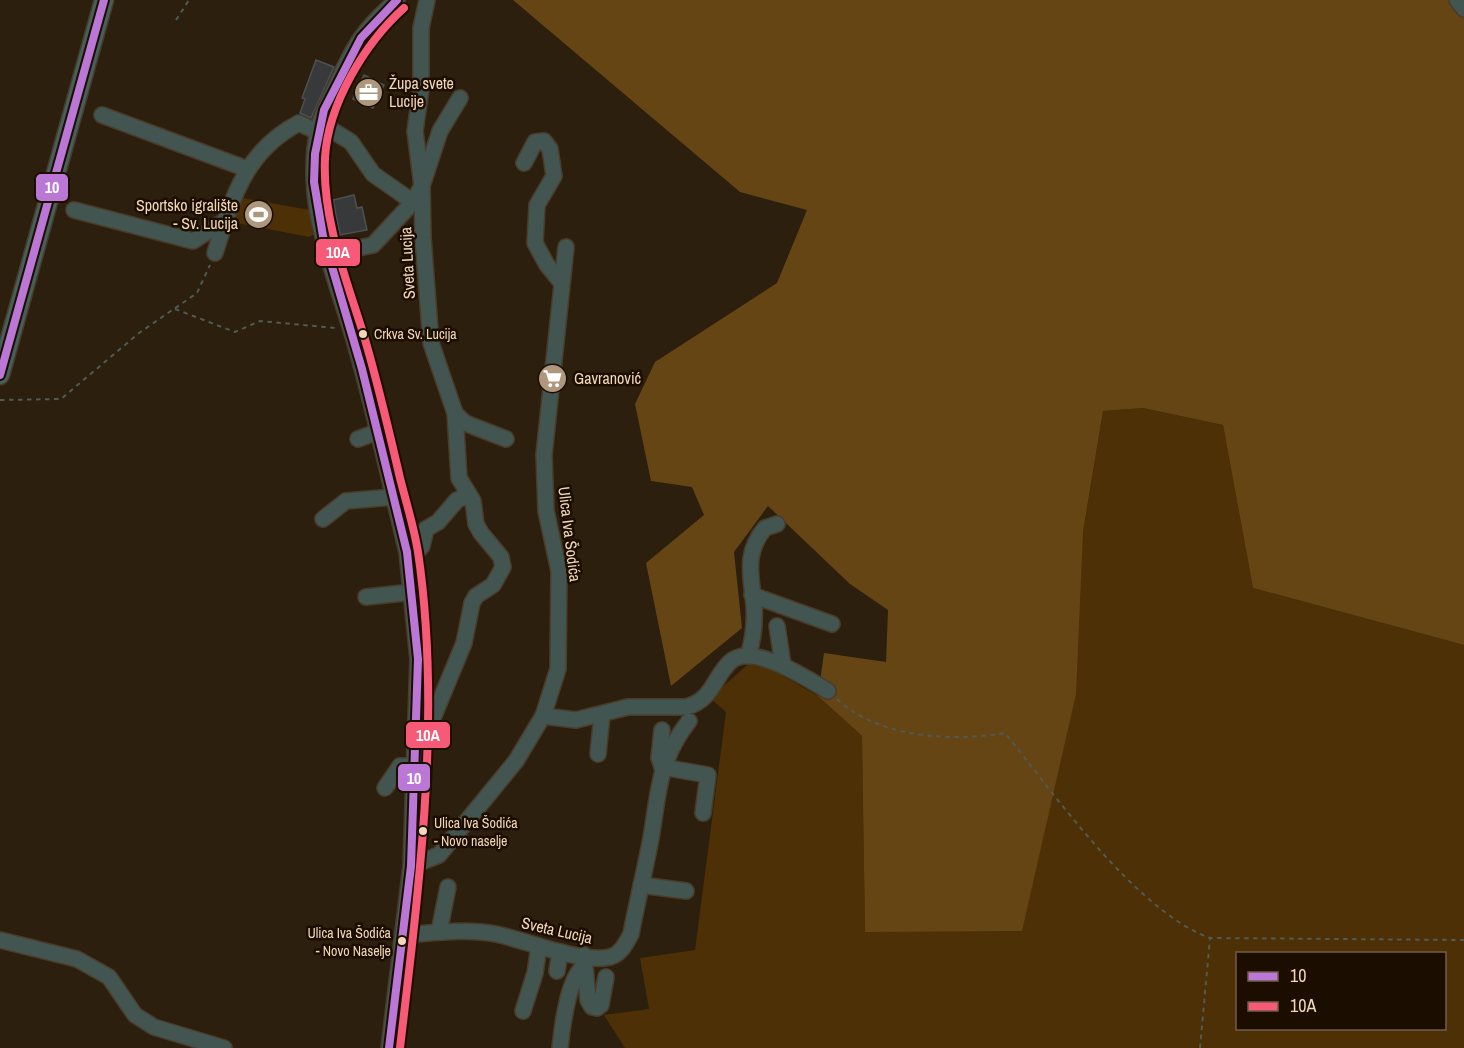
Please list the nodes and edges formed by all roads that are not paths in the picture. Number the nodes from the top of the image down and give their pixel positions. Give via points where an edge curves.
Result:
1 (104, 0) edge
2 (397, 0) edge
3 (427, 0) edge
4 (1457, 0) edge
5 (1464, 9) edge
6 (460, 98) dead end
7 (102, 115) dead end
8 (319, 128) junction
9 (524, 163) dead end
10 (247, 169) junction
11 (422, 186) junction
12 (413, 202) junction
13 (74, 210) dead end
14 (226, 220) junction
15 (566, 247) dead end
16 (215, 253) road end
17 (328, 254) junction
18 (561, 282) junction
19 (0, 375) edge
20 (455, 413) junction
21 (377, 432) junction
22 (506, 438) dead end
23 (358, 439) dead end
24 (470, 495) junction
25 (394, 497) junction
26 (323, 519) dead end
27 (777, 524) dead end
28 (409, 561) junction
29 (413, 592) junction
30 (752, 595) junction
31 (366, 597) dead end
32 (832, 624) dead end
33 (777, 626) dead end
34 (748, 657) junction
35 (783, 665) junction
36 (828, 691) road end
37 (602, 715) junction
38 (543, 717) junction
39 (689, 721) dead end
40 (662, 730) dead end
41 (598, 754) dead end
42 (413, 766) junction
43 (662, 767) junction
44 (385, 788) dead end
45 (703, 813) dead end
46 (411, 866) junction
47 (448, 887) dead end
48 (640, 889) junction
49 (681, 895) dead end
50 (439, 933) junction
51 (403, 935) junction
52 (0, 940) edge
53 (539, 946) junction
54 (560, 952) junction
55 (584, 961) junction
56 (557, 971) dead end
57 (606, 977) dead end
58 (523, 1011) dead end
59 (224, 1048) edge
60 (389, 1048) edge
61 (560, 1048) edge

1 - 19 main road
2 - 8 street, Sveta Lucija via 355,44
3 - 11 street, Sveta Lucija via 421,28 421,88 415,131
4 - 5 street
6 - 11 street, Sveta Lucija via 440,131
7 - 10 street
8 - 10 street via 299,123 286,130
8 - 12 street via 351,142 373,174
8 - 17 street, Sveta Lucija via 312,169
9 - 18 street via 535,142 544,141 550,149 554,176 537,206 535,243
10 - 14 street
11 - 12 street, Sveta Lucija
11 - 20 street, Sveta Lucija via 431,343
12 - 17 street, Sveta Lucija via 373,245
13 - 14 street via 193,241
14 - 16 street
15 - 18 street, Ulica Iva Šodića
17 - 21 street, Sveta Lucija
18 - 38 street, Ulica Iva Šodića via 544,455 546,511 559,571 560,651
20 - 22 street via 465,423
20 - 24 street, Sveta Lucija via 459,478
21 - 23 street
21 - 25 street, Sveta Lucija
24 - 28 street via 457,500 438,522 426,529 422,546
24 - 42 street, Sveta Lucija via 476,524 501,557 503,567 493,585 472,603 464,643
25 - 26 street via 346,501
25 - 28 street, Sveta Lucija
27 - 30 street via 765,528 751,553 748,567
28 - 29 street, Sveta Lucija
29 - 31 street
29 - 42 street, Sveta Lucija via 417,659
30 - 32 street
30 - 34 street via 753,632
33 - 35 street
34 - 35 street
34 - 37 street via 729,662 714,688 694,705 628,707
35 - 36 street
37 - 38 street via 576,720
37 - 41 street
38 - 46 street, Ulica Iva Šodića via 516,761 439,855
39 - 43 street
40 - 43 street
42 - 44 street via 400,766
42 - 46 street, Sveta Lucija
43 - 45 street via 708,775
43 - 48 street, Sveta Lucija
46 - 51 street, Sveta Lucija
47 - 50 street
48 - 49 street
48 - 55 street, Sveta Lucija via 626,945 610,957
50 - 51 street, Sveta Lucija
50 - 53 street, Sveta Lucija via 470,930
51 - 60 street, Sveta Lucija
52 - 59 street via 77,959 109,977 135,1015 154,1027
53 - 54 street, Sveta Lucija
53 - 58 street
54 - 55 street, Sveta Lucija
54 - 56 street
55 - 57 street via 592,1007 600,1005
55 - 61 street via 571,990

